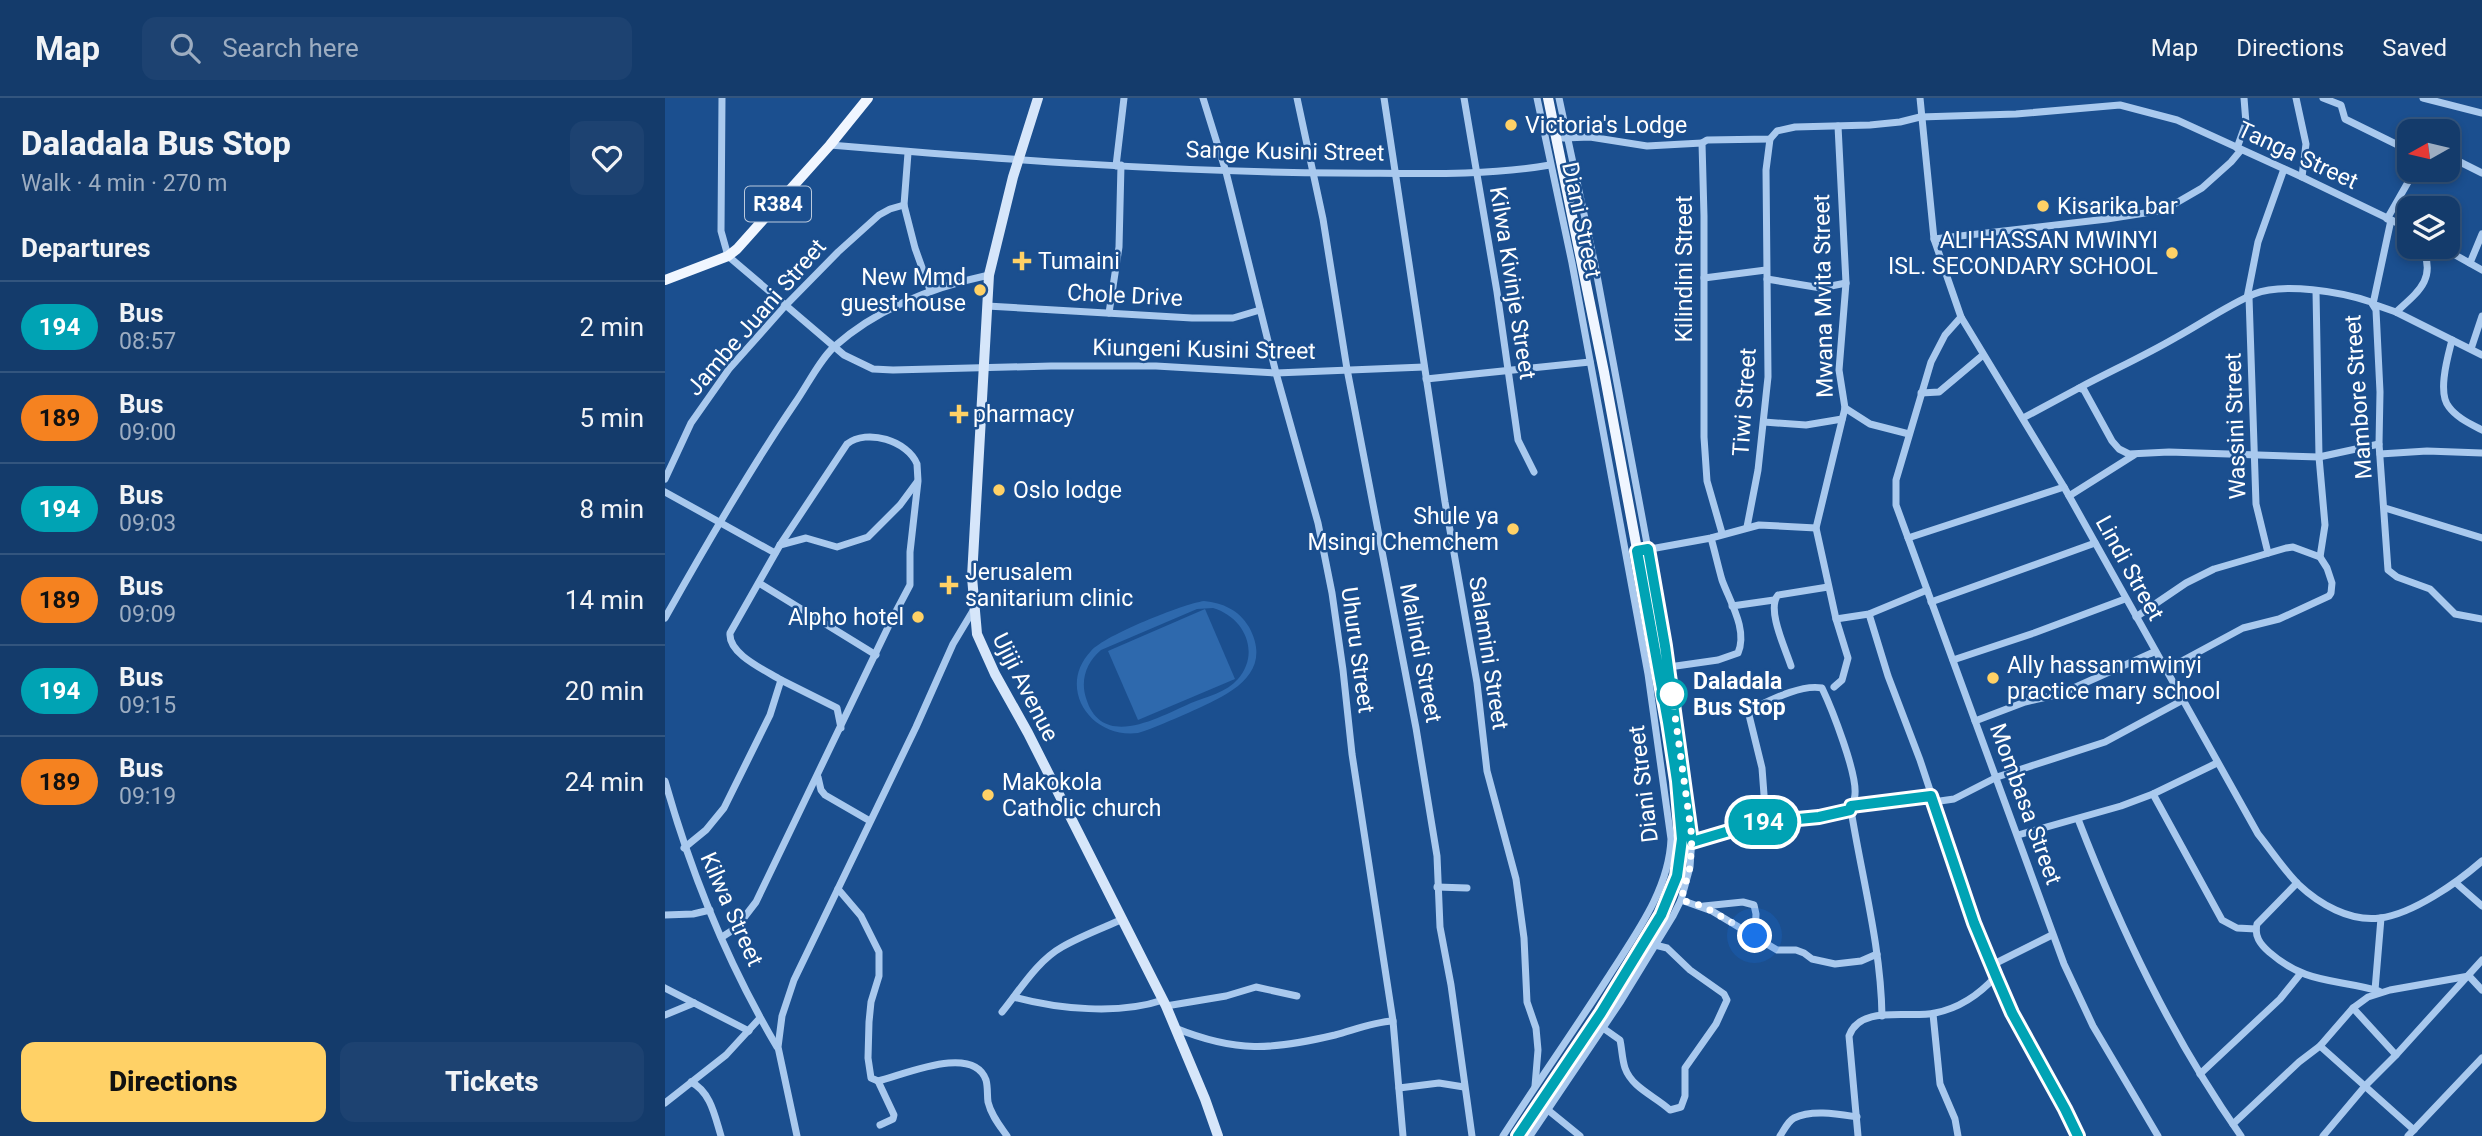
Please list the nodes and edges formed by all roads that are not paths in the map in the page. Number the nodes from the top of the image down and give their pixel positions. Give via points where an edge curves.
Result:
1 (722, 98) edge
2 (868, 98) edge
3 (1038, 98) edge
4 (1124, 98) edge
5 (1203, 98) edge
6 (1297, 98) edge
7 (1384, 98) edge
8 (1464, 98) edge
9 (1537, 98) edge
10 (1548, 98) edge
11 (1559, 98) edge
12 (1920, 98) edge
13 (2244, 98) edge
14 (2296, 98) edge
15 (2323, 98) edge
16 (2423, 98) edge
17 (2459, 98) edge
18 (2459, 107) junction
19 (2482, 113) edge
20 (1920, 117) junction
21 (1838, 126) junction
22 (1562, 139) junction
23 (1770, 139) junction
24 (1702, 143) junction
25 (2397, 144) edge
26 (830, 145) junction
27 (2239, 149) junction
28 (908, 153) junction
29 (1020, 159) junction
30 (2461, 162) edge
31 (1550, 165) junction
32 (1119, 166) junction
33 (2284, 169) junction
34 (1226, 172) junction
35 (1476, 172) junction
36 (1312, 173) junction
37 (1397, 173) junction
38 (2482, 173) edge
39 (2302, 177) junction
40 (2409, 182) edge
41 (904, 205) junction
42 (2389, 220) junction
43 (2397, 223) edge
44 (2482, 233) edge
45 (1934, 239) junction
46 (728, 256) junction
47 (2460, 257) edge
48 (2426, 259) edge
49 (2470, 263) junction
50 (1766, 270) junction
51 (2482, 270) edge
52 (989, 275) junction
53 (1704, 278) junction
54 (1767, 279) junction
55 (665, 280) edge
56 (1846, 284) junction
57 (930, 290) junction
58 (2316, 291) junction
59 (2248, 298) junction
60 (2373, 304) junction
61 (785, 306) junction
62 (987, 306) junction
63 (1260, 310) junction
64 (2396, 312) junction
65 (1109, 313) junction
66 (2482, 316) edge
67 (1961, 317) junction
68 (2452, 340) junction
69 (833, 347) junction
70 (2471, 349) junction
71 (1983, 355) junction
72 (2482, 355) edge
73 (1590, 362) junction
74 (983, 367) junction
75 (1424, 367) junction
76 (1347, 369) junction
77 (1508, 371) junction
78 (1276, 373) junction
79 (1426, 379) junction
80 (2079, 388) junction
81 (1921, 393) junction
82 (1845, 408) junction
83 (2022, 418) junction
84 (1842, 419) junction
85 (1764, 422) junction
86 (2482, 430) edge
87 (1909, 434) junction
88 (2379, 444) junction
89 (2482, 453) edge
90 (2380, 454) junction
91 (2134, 455) junction
92 (2255, 455) junction
93 (2319, 457) junction
94 (1534, 472) dead end
95 (665, 479) edge
96 (918, 481) junction
97 (2064, 487) junction
98 (665, 492) edge
99 (2069, 496) junction
100 (2385, 508) junction
101 (719, 521) junction
102 (1747, 527) junction
103 (1816, 528) junction
104 (1722, 533) junction
105 (1711, 538) junction
106 (1908, 538) junction
107 (2482, 538) edge
108 (2095, 543) junction
109 (780, 545) junction
110 (1643, 550) junction
111 (775, 553) junction
112 (2268, 553) junction
113 (2320, 558) junction
114 (759, 583) junction
115 (1828, 587) junction
116 (1927, 590) junction
117 (2125, 599) junction
118 (1774, 600) junction
119 (1931, 602) junction
120 (1732, 606) junction
121 (974, 609) junction
122 (1869, 614) junction
123 (2136, 617) junction
124 (665, 618) edge
125 (2482, 619) edge
126 (1836, 620) junction
127 (2154, 652) junction
128 (876, 655) junction
129 (1953, 660) junction
130 (1791, 666) dead end
131 (1668, 667) junction
132 (2167, 669) junction
133 (781, 680) junction
134 (1835, 687) dead end
135 (2183, 700) junction
136 (1975, 721) junction
137 (841, 728) junction
138 (2217, 763) junction
139 (818, 777) junction
140 (1997, 777) junction
141 (665, 781) edge
142 (2153, 794) junction
143 (825, 795) junction
144 (1932, 799) junction
145 (806, 801) junction
146 (1851, 808) junction
147 (2078, 819) junction
148 (870, 821) junction
149 (1766, 821) junction
150 (2018, 835) junction
151 (1688, 840) junction
152 (684, 848) junction
153 (2482, 860) edge
154 (2297, 883) junction
155 (2456, 883) junction
156 (1437, 887) junction
157 (1467, 888) dead end
158 (838, 889) junction
159 (1681, 900) junction
160 (1703, 906) junction
161 (2482, 906) edge
162 (710, 910) junction
163 (665, 915) edge
164 (2381, 918) junction
165 (1123, 919) junction
166 (2256, 929) junction
167 (2052, 934) junction
168 (1755, 936) junction
169 (722, 937) junction
170 (1655, 944) junction
171 (1877, 954) junction
172 (2482, 960) edge
173 (1992, 965) junction
174 (2301, 973) junction
175 (1996, 976) junction
176 (2469, 976) junction
177 (665, 988) edge
178 (2482, 990) edge
179 (2378, 991) junction
180 (1297, 996) dead end
181 (1014, 997) junction
182 (694, 1003) junction
183 (1164, 1003) junction
184 (2353, 1008) junction
185 (1002, 1013) dead end
186 (1933, 1014) junction
187 (665, 1015) edge
188 (1882, 1016) junction
189 (760, 1018) junction
190 (1393, 1021) junction
191 (1175, 1028) junction
192 (1603, 1028) junction
193 (749, 1031) junction
194 (2320, 1046) junction
195 (778, 1047) junction
196 (2396, 1055) junction
197 (2482, 1058) edge
198 (2200, 1074) junction
199 (879, 1081) junction
200 (691, 1082) junction
201 (2366, 1085) junction
202 (1464, 1087) junction
203 (1535, 1087) junction
204 (1399, 1088) junction
205 (665, 1103) edge
206 (1548, 1110) junction
207 (1857, 1116) junction
208 (2233, 1124) junction
209 (880, 1125) dead end
210 (1957, 1127) junction
211 (2410, 1134) edge
212 (721, 1136) edge
213 (797, 1136) edge
214 (1007, 1136) edge
215 (1218, 1136) edge
216 (1403, 1136) edge
217 (1472, 1136) edge
218 (1503, 1136) edge
219 (1518, 1136) edge
220 (1530, 1136) edge
221 (1580, 1136) edge
222 (1780, 1136) edge
223 (1858, 1136) edge
224 (1949, 1136) edge
225 (1958, 1136) edge
226 (2079, 1136) edge
227 (2158, 1136) edge
228 (2241, 1136) edge
229 (2323, 1136) edge

1 - 46 street via 721,231
2 - 26 main road, R384
3 - 29 main road, Ujiji Avenue
4 - 32 street
5 - 34 street, Uhuru Street
6 - 36 street, Malindi Street
7 - 37 street, Salamini Street
8 - 35 street, Kilwa Kivinje Street
9 - 31 street, Diani Street
10 - 22 main road
11 - 22 street
12 - 20 street, Lindi Street
13 - 27 street via 2246,123
14 - 39 street via 2306,144
15 - 25 street via 2341,105 2345,119
16 - 18 street
17 - 18 street
18 - 19 street
20 - 21 street
20 - 27 street, Tanga Street via 2120,105 2177,120
20 - 45 street, Lindi Street
21 - 23 street via 1784,128
21 - 56 street, Mwana Mvita Street
22 - 24 street via 1590,137 1647,146
22 - 110 main road
23 - 24 street
23 - 50 street, Tiwi Street
24 - 53 street, Kilindini Street
26 - 28 street, Sange Kusini Street
26 - 46 main road, R384
27 - 33 street, Tanga Street
27 - 45 street via 2202,188 2164,210
28 - 29 street, Sange Kusini Street
28 - 41 street
29 - 32 street, Sange Kusini Street
29 - 52 main road, Ujiji Avenue
30 - 38 street
31 - 35 street, Sange Kusini Street
31 - 73 street, Diani Street
32 - 34 street, Sange Kusini Street
32 - 65 street via 1119,247
33 - 39 street, Tanga Street
33 - 59 street, Wassini Street via 2258,242
34 - 36 street, Sange Kusini Street
34 - 63 street, Uhuru Street
35 - 37 street, Sange Kusini Street
35 - 77 street, Kilwa Kivinje Street
36 - 37 street, Sange Kusini Street
36 - 76 street, Malindi Street
37 - 75 street, Salamini Street
39 - 42 street, Tanga Street
40 - 42 street
41 - 57 street
41 - 61 street, Jambe Juani Street via 865,227
42 - 43 street, Tanga Street
42 - 60 street
44 - 49 street
45 - 67 street, Lindi Street
46 - 55 main road, R384
46 - 61 street, Kiungeni Kusini Street
47 - 49 street
48 - 64 street via 2421,289
49 - 51 street
50 - 53 street
50 - 54 street, Tiwi Street
52 - 57 street
52 - 62 main road, Ujiji Avenue
53 - 104 street, Kilindini Street via 1705,461 1710,498
54 - 56 street via 1821,288
54 - 85 street, Tiwi Street
56 - 82 street, Mwana Mvita Street via 1839,370
57 - 69 street via 874,317
58 - 59 street, Mambore Street via 2263,291
58 - 60 street, Mambore Street
58 - 93 street
59 - 80 street, Mambore Street
59 - 92 street, Wassini Street
60 - 64 street
60 - 88 street, Mambore Street
61 - 69 street, Kiungeni Kusini Street
61 - 95 street, Jambe Juani Street via 706,400
62 - 65 street, Chole Drive
62 - 74 main road, Ujiji Avenue
63 - 65 street, Chole Drive via 1233,318
63 - 78 street, Uhuru Street
64 - 68 street
66 - 70 street
67 - 71 street, Lindi Street
67 - 81 street, Mombasa Street via 1938,346
68 - 70 street
68 - 86 street via 2445,371 2446,402 2459,417
69 - 74 street, Kiungeni Kusini Street via 873,369
69 - 101 street
70 - 72 street
71 - 81 street via 1939,392
71 - 83 street, Lindi Street
73 - 77 street
73 - 203 street, Diani Street via 1649,674 1670,853 1652,906
74 - 78 street, Kiungeni Kusini Street via 1156,366
74 - 121 main road, Ujiji Avenue
75 - 76 street, Kiungeni Kusini Street
75 - 79 street, Salamini Street
76 - 78 street, Kiungeni Kusini Street
76 - 156 street, Malindi Street via 1416,728 1437,856
77 - 79 street
77 - 94 street, Kilwa Kivinje Street via 1518,440
78 - 190 street, Uhuru Street via 1318,523 1332,593
79 - 203 street, Salamini Street via 1477,683 1487,771 1516,879 1527,1002 1536,1028
80 - 83 street, Mambore Street
80 - 91 street via 2119,450
81 - 87 street, Mombasa Street
82 - 84 street, Mwana Mvita Street
82 - 87 street via 1870,424
83 - 97 street, Lindi Street
84 - 85 street via 1806,425
84 - 103 street, Mwana Mvita Street
85 - 102 street, Tiwi Street
87 - 106 street, Mombasa Street via 1895,494
88 - 90 street, Mambore Street
88 - 93 street
89 - 90 street
90 - 100 street, Mambore Street
91 - 92 street
91 - 99 street
92 - 93 street
92 - 112 street, Wassini Street via 2256,504
93 - 113 street via 2325,525
96 - 109 street via 869,537 837,547 806,538
96 - 109 street via 915,458 902,446 884,439 853,439 841,450
96 - 128 street via 910,585
97 - 99 street, Lindi Street
97 - 106 street
98 - 101 street
99 - 108 street, Lindi Street
100 - 107 street
100 - 125 street, Mambore Street via 2390,573 2430,589 2455,614
101 - 111 street
101 - 124 street
102 - 103 street
102 - 104 street
103 - 115 street, Mwana Mvita Street
104 - 105 street
105 - 110 street
105 - 120 street
106 - 116 street, Mombasa Street
108 - 117 street, Lindi Street
108 - 119 street
109 - 111 street
110 - 131 street
110 - 151 main road
111 - 114 street
112 - 113 street via 2293,547
112 - 123 street via 2193,579
113 - 132 street via 2332,583 2329,596 2279,619 2243,628
114 - 128 street
114 - 133 street via 730,633 730,642 736,651
115 - 118 street via 1778,595
115 - 126 street, Mwana Mvita Street
116 - 119 street, Mombasa Street
116 - 122 street
117 - 123 street, Lindi Street
117 - 129 street
118 - 120 street
118 - 130 street
119 - 129 street, Mombasa Street
120 - 131 street via 1741,634 1738,653
121 - 148 street
121 - 165 main road, Ujiji Avenue via 977,634 995,674
122 - 126 street
122 - 144 street
123 - 127 street, Lindi Street
126 - 134 street, Mwana Mvita Street via 1848,664
127 - 132 street, Lindi Street
127 - 136 street via 2060,694
128 - 137 street
129 - 136 street, Mombasa Street
131 - 151 street
132 - 135 street, Lindi Street
133 - 137 street via 837,708
133 - 152 street via 770,715 724,808
135 - 138 street, Lindi Street
135 - 140 street via 2105,742
136 - 140 street, Mombasa Street
137 - 139 street
138 - 142 street
138 - 154 street, Lindi Street via 2258,834
139 - 143 street
139 - 145 street
140 - 144 street via 1954,799
140 - 150 street, Mombasa Street
141 - 152 street, Kilwa Street
142 - 147 street
142 - 166 street via 2217,914 2230,926
143 - 145 street
143 - 148 street
144 - 146 street
144 - 173 street
145 - 169 street via 757,902 736,928
146 - 149 street via 1819,817
146 - 149 street via 1855,786 1842,739 1822,688 1817,687 1758,706 1749,715 1762,768
146 - 171 street
147 - 150 street
147 - 198 street via 2136,958
148 - 158 street
149 - 151 street
150 - 167 street, Mombasa Street
151 - 159 street via 1690,867
151 - 219 main road via 1661,915
152 - 162 street, Kilwa Street
153 - 155 street
154 - 164 street, Lindi Street via 2328,907
154 - 166 street
155 - 161 street
155 - 164 street
156 - 157 street
156 - 202 street, Malindi Street
158 - 195 street via 794,980
158 - 199 street via 861,916 879,952 868,1036 869,1074
159 - 160 street
159 - 170 street
160 - 168 street
160 - 168 street via 1754,905
162 - 163 street
162 - 169 street, Kilwa Street
164 - 179 street
165 - 181 street via 1061,947
165 - 183 main road, Ujiji Avenue
166 - 174 street via 2261,945 2286,967
167 - 173 street
167 - 227 street, Mombasa Street via 2093,1026
168 - 171 street via 1777,950 1795,950 1835,964
169 - 189 street, Kilwa Street
170 - 192 street
170 - 192 street via 1670,950 1727,1000 1685,1068 1681,1107 1670,1110 1639,1088 1627,1072 1620,1040
171 - 188 street
172 - 176 street
173 - 175 street
174 - 179 street
174 - 198 street
175 - 186 street via 1968,1001
175 - 226 street
176 - 178 street
176 - 179 street
176 - 196 street
177 - 182 street
179 - 184 street
180 - 183 street via 1257,988
181 - 183 street via 1081,1007
181 - 185 street
182 - 187 street
182 - 193 street
183 - 191 main road, Ujiji Avenue
184 - 194 street
184 - 196 street
186 - 188 street
186 - 210 street via 1940,1084
188 - 207 street via 1857,1023 1849,1036
189 - 193 street
189 - 195 street, Kilwa Street
190 - 191 street via 1269,1048 1221,1044
190 - 204 street, Uhuru Street
191 - 215 main road, Ujiji Avenue
192 - 206 street
193 - 200 street
194 - 201 street
194 - 208 street
195 - 213 street
196 - 201 street
197 - 211 street
198 - 208 street
199 - 209 street via 894,1115
199 - 214 street via 935,1065 971,1066 984,1077 990,1108
200 - 205 street
200 - 212 street via 703,1091
201 - 211 street
201 - 229 street
202 - 204 street via 1439,1083
202 - 217 street, Malindi Street
203 - 218 street, Diani Street
204 - 216 street, Uhuru Street
206 - 220 street
206 - 221 street
207 - 222 street via 1824,1113 1795,1118
207 - 223 street
208 - 228 street
210 - 224 street
210 - 225 street

